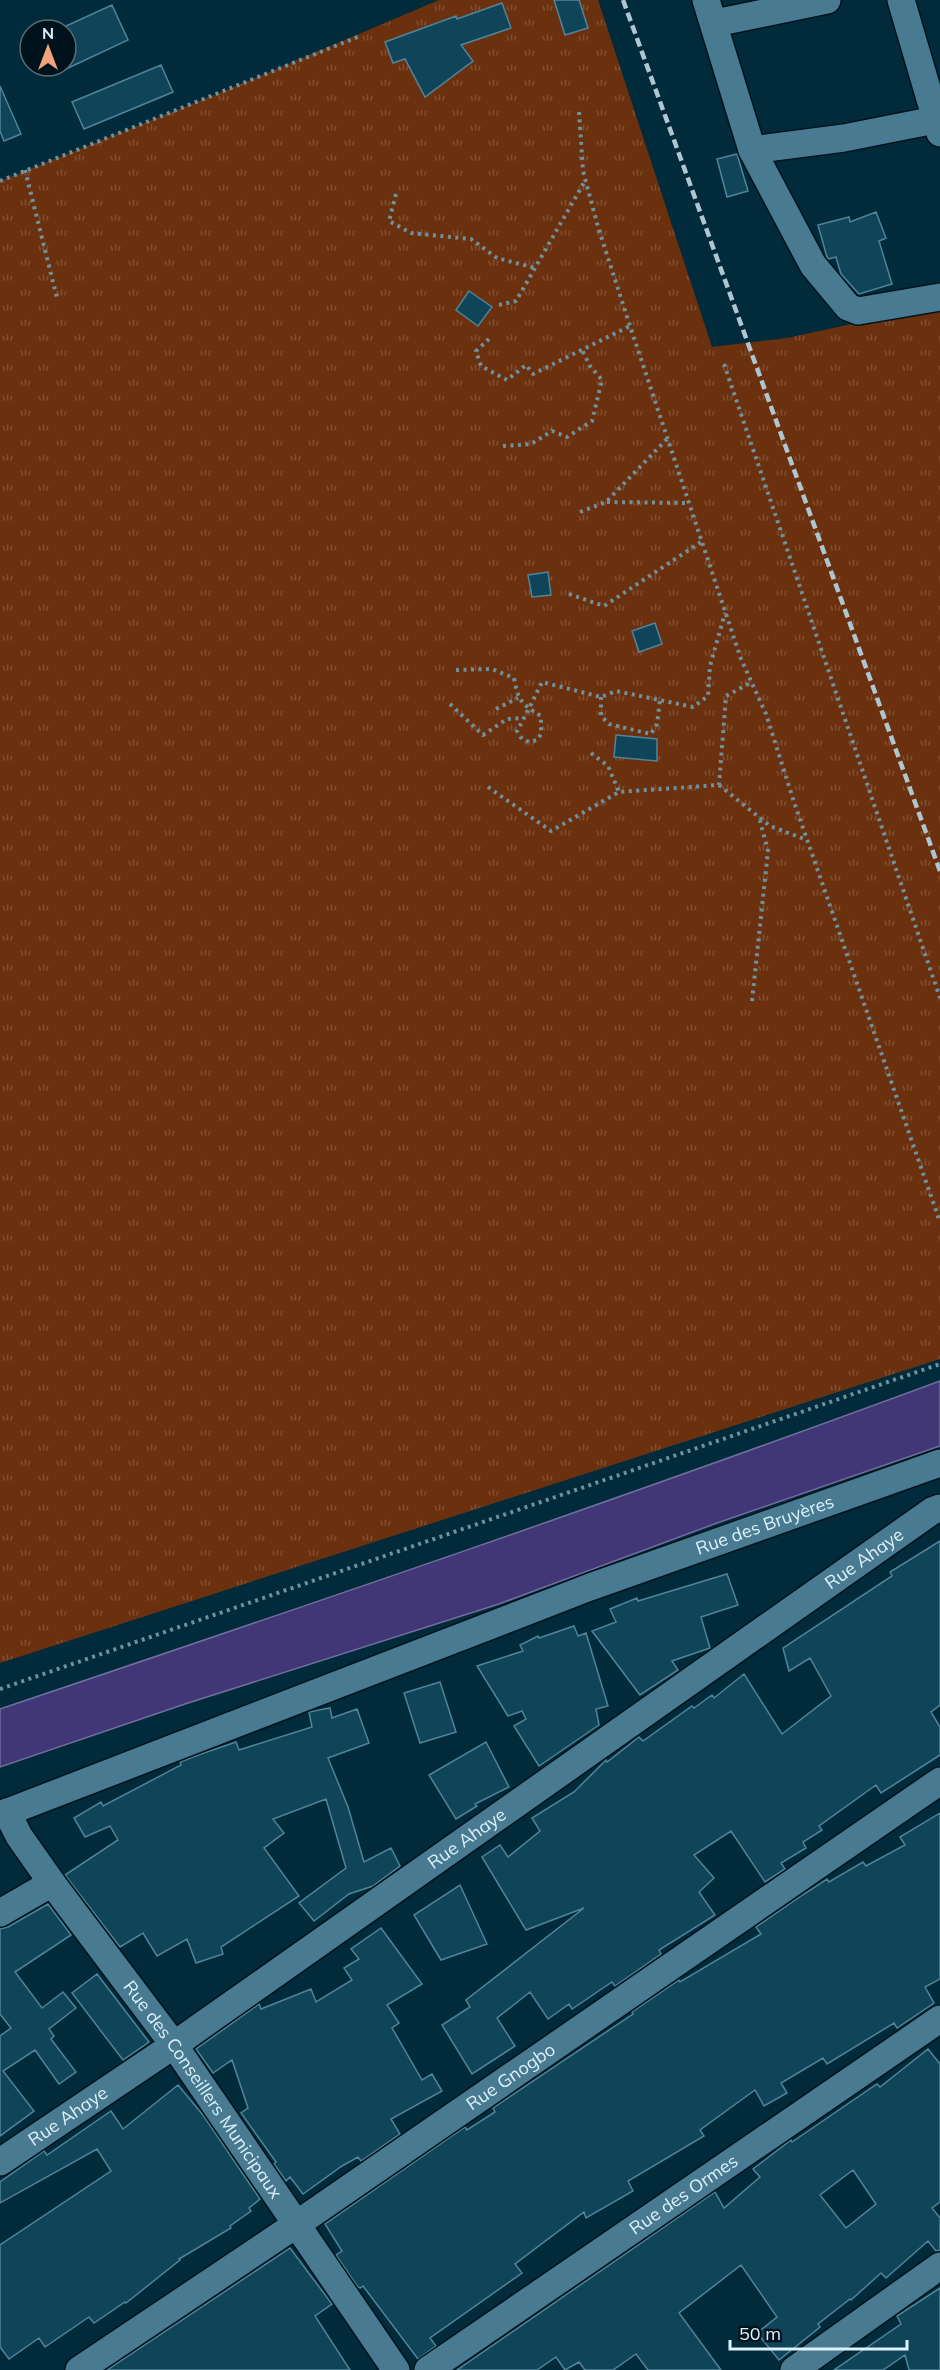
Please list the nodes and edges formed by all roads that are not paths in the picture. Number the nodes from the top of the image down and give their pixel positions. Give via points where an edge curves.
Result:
1 (827, 0) edge
2 (901, 0) edge
3 (710, 11) edge
4 (939, 124) edge
5 (752, 150) junction
6 (940, 297) edge
7 (940, 1463) edge
8 (936, 1510) edge
9 (940, 1781) edge
10 (4, 1813) edge
11 (52, 1883) junction
12 (0, 1913) edge
13 (940, 2019) edge
14 (174, 2045) junction
15 (0, 2162) edge
16 (297, 2224) junction
17 (940, 2266) edge
18 (79, 2370) edge
19 (396, 2370) edge
20 (428, 2370) edge
21 (794, 2370) edge

1 - 3 street
2 - 4 street
3 - 5 street
4 - 5 street
5 - 6 street via 813,265 848,307 858,311
7 - 10 street, Rue des Bruyères via 590,1587
8 - 14 street, Rue Ahaye
9 - 16 street, Rue Gnogbo
10 - 11 street, Rue des Conseillers Municipaux
11 - 12 street
11 - 14 street, Rue des Conseillers Municipaux
13 - 20 street, Rue des Ormes
14 - 15 street, Rue Ahaye
14 - 16 street, Rue des Conseillers Municipaux
16 - 18 street, Rue Gnogbo
16 - 19 street, Rue des Conseillers Municipaux
17 - 21 street

